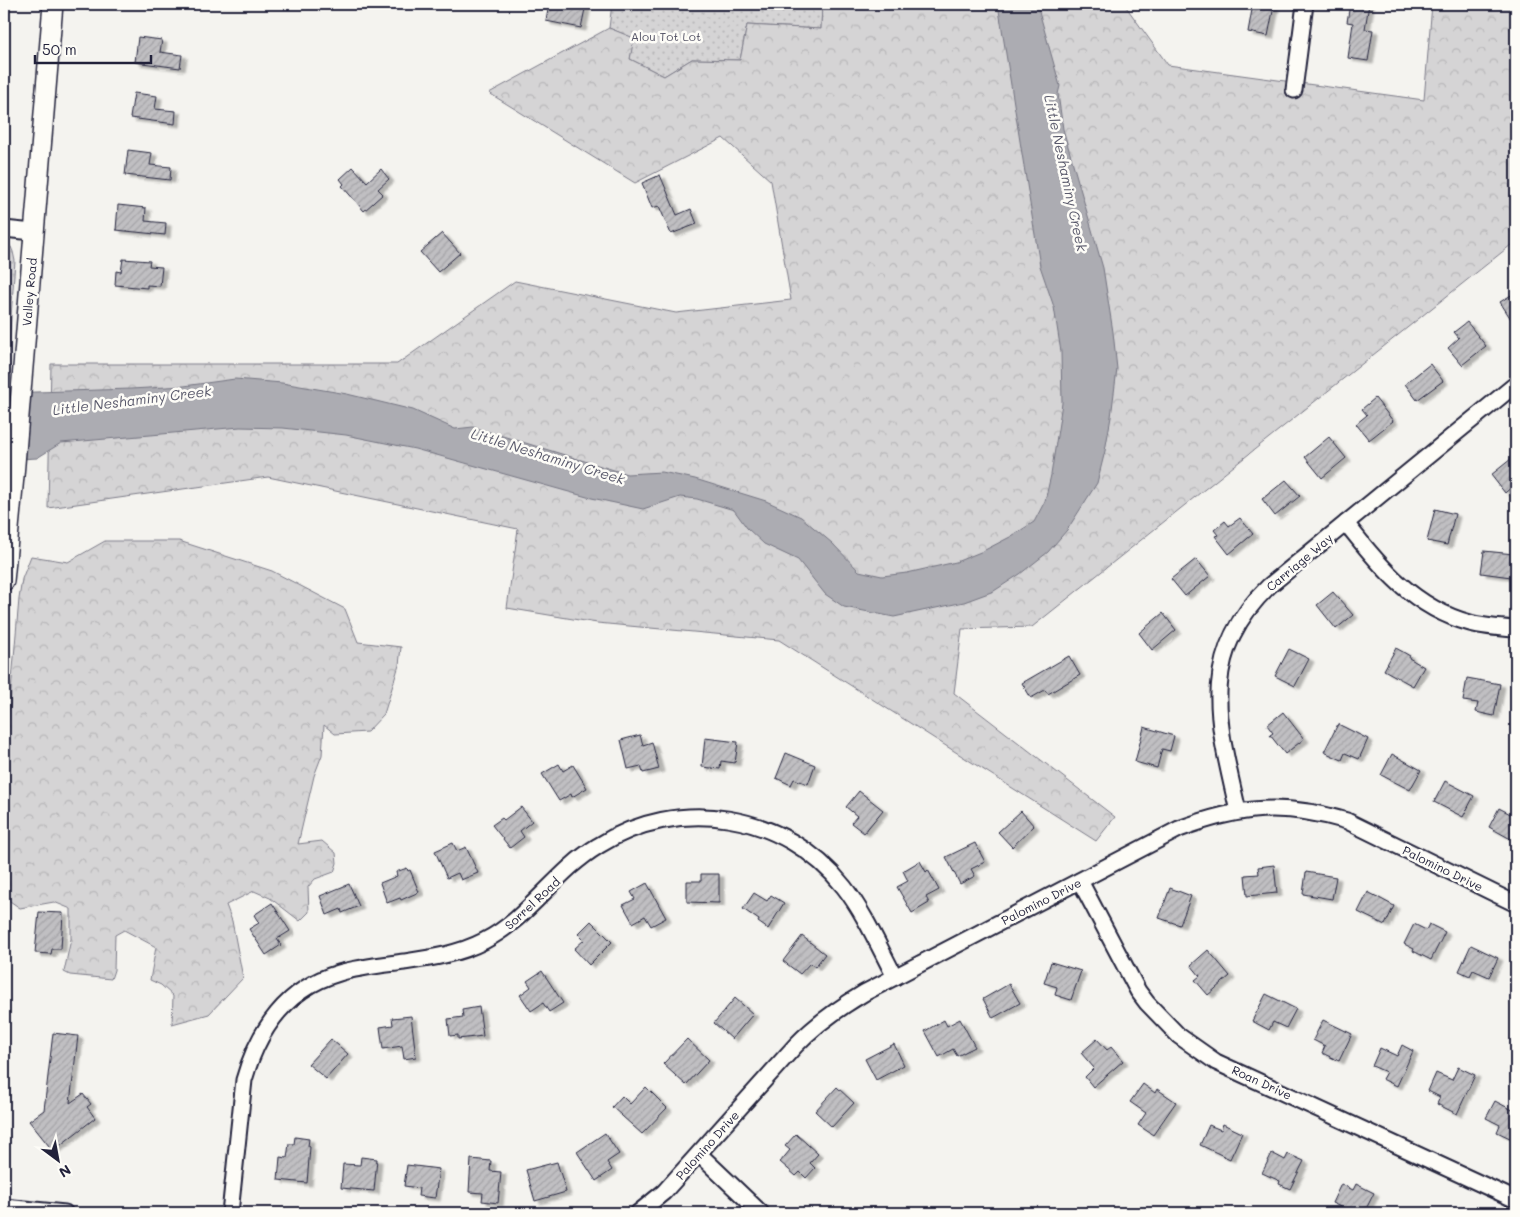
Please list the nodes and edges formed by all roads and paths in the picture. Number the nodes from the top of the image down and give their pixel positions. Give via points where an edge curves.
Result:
1 (53, 4) edge
2 (1305, 4) edge
3 (1294, 90) dead end
4 (4, 229) edge
5 (33, 232) junction
6 (1516, 384) edge
7 (1346, 523) junction
8 (4, 581) edge
9 (1516, 629) edge
10 (1238, 811) junction
11 (1080, 881) junction
12 (1516, 904) edge
13 (895, 977) junction
14 (699, 1154) junction
15 (1516, 1200) edge
16 (4, 1207) edge
17 (65, 1213) edge
18 (230, 1213) edge
19 (638, 1213) edge
20 (761, 1213) edge

1 - 5 street, Valley Road
2 - 3 street
4 - 5 street
5 - 8 street, Valley Road
6 - 7 street, Carriage Way
7 - 9 street via 1394,581 1427,605 1471,623
7 - 10 street, Carriage Way via 1255,600 1242,616 1227,646 1220,672 1219,713
10 - 11 street, Palomino Drive via 1179,829
10 - 12 street, Palomino Drive via 1292,809 1347,821
11 - 13 street, Palomino Drive
11 - 15 street, Roan Drive via 1138,991 1157,1015 1191,1045 1216,1062
13 - 14 street, Palomino Drive via 834,1011 808,1033
13 - 18 street, Sorrel Road via 844,886 812,854 793,841 751,823 703,817 653,822 598,845 575,862 520,916 483,942 441,956 337,973 310,985 281,1008 258,1041 244,1080
14 - 19 street, Palomino Drive via 664,1192
14 - 20 street
16 - 17 street

